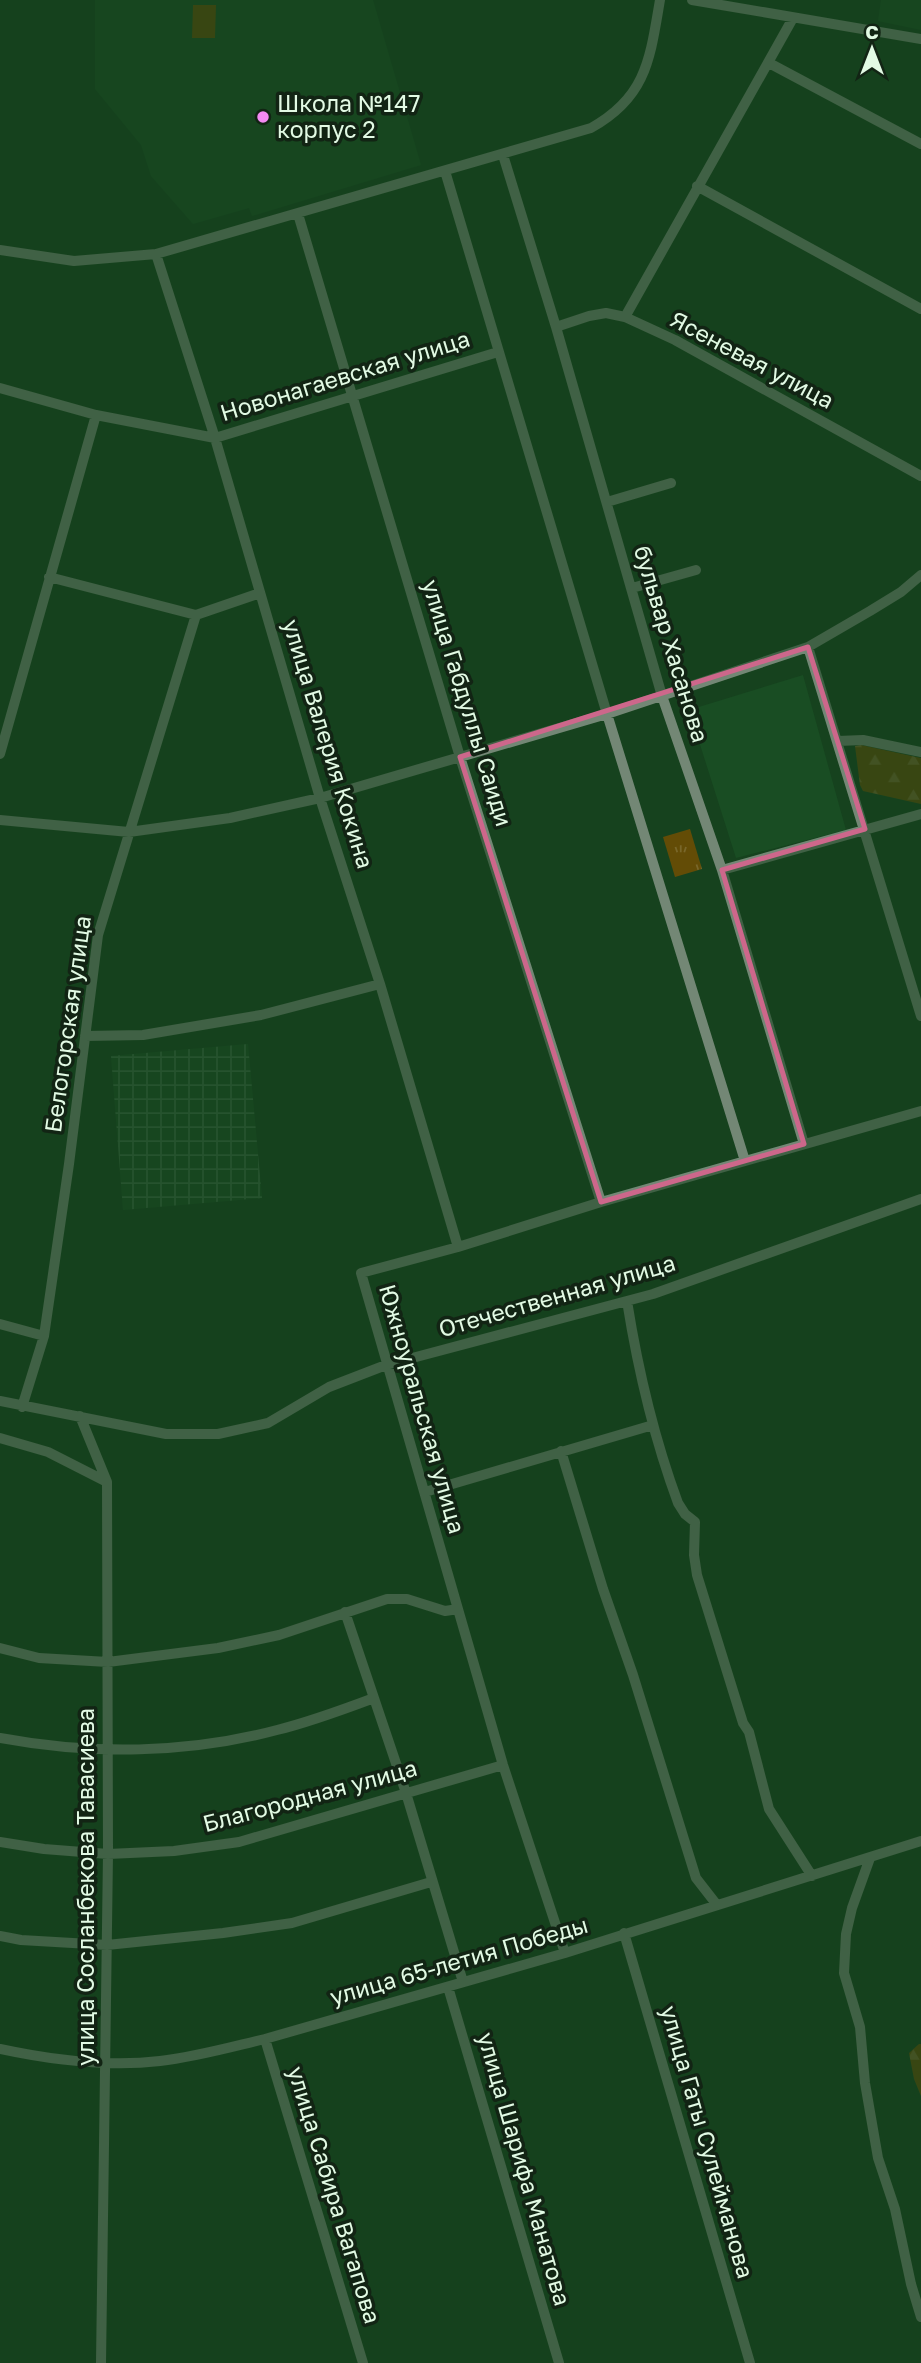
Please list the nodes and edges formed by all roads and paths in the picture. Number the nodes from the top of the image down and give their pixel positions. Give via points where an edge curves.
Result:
1 (660, 0) edge
2 (692, 0) edge
3 (793, 18) junction
4 (921, 39) edge
5 (769, 63) junction
6 (921, 144) edge
7 (503, 155) junction
8 (445, 171) junction
9 (697, 186) junction
10 (298, 214) junction
11 (0, 250) edge
12 (156, 254) junction
13 (921, 309) edge
14 (625, 317) junction
15 (556, 327) junction
16 (498, 352) junction
17 (0, 388) edge
18 (352, 396) junction
19 (96, 415) junction
20 (215, 438) junction
21 (921, 476) edge
22 (671, 483) dead end
23 (607, 502) junction
24 (696, 570) dead end
25 (921, 575) edge
26 (49, 577) junction
27 (632, 588) junction
28 (260, 593) junction
29 (196, 615) junction
30 (808, 647) junction
31 (662, 696) junction
32 (607, 714) junction
33 (838, 741) junction
34 (921, 752) edge
35 (0, 754) edge
36 (460, 757) junction
37 (320, 798) junction
38 (921, 814) edge
39 (0, 820) edge
40 (864, 829) junction
41 (129, 832) junction
42 (722, 870) junction
43 (380, 984) junction
44 (921, 1016) edge
45 (85, 1037) junction
46 (921, 1111) edge
47 (804, 1144) junction
48 (745, 1161) junction
49 (921, 1199) edge
50 (601, 1202) junction
51 (457, 1247) junction
52 (627, 1301) junction
53 (0, 1324) edge
54 (44, 1336) junction
55 (386, 1365) junction
56 (0, 1401) edge
57 (22, 1406) junction
58 (80, 1416) junction
59 (653, 1425) junction
60 (0, 1438) edge
61 (561, 1451) junction
62 (107, 1482) junction
63 (425, 1492) junction
64 (458, 1609) junction
65 (345, 1612) junction
66 (0, 1648) edge
67 (108, 1662) junction
68 (374, 1698) junction
69 (0, 1738) edge
70 (107, 1750) junction
71 (503, 1765) junction
72 (406, 1793) junction
73 (921, 1841) edge
74 (0, 1842) edge
75 (108, 1854) junction
76 (870, 1858) junction
77 (812, 1876) junction
78 (431, 1882) junction
79 (717, 1905) junction
80 (624, 1933) junction
81 (0, 1936) edge
82 (107, 1945) junction
83 (565, 1953) junction
84 (463, 1982) junction
85 (448, 1987) junction
86 (265, 2039) junction
87 (0, 2049) edge
88 (107, 2062) junction
89 (921, 2317) edge
90 (101, 2363) edge
91 (363, 2363) edge
92 (559, 2363) edge
93 (750, 2363) edge

1 - 7 street via 648,63 628,101 591,128
2 - 3 street
3 - 4 street
3 - 5 street
5 - 6 street
5 - 9 street
7 - 8 street
7 - 15 street, бульвар Хасанова
8 - 10 street
8 - 16 street
9 - 13 street
9 - 14 street
10 - 12 street
10 - 18 street, улица Габдуллы Саиди
11 - 12 street via 74,261
12 - 20 street, улица Валерия Кокина
14 - 15 street, Ясеневая улица via 606,313
14 - 21 street, Ясеневая улица
15 - 23 street, бульвар Хасанова
16 - 18 street, Новонагаевская улица
16 - 32 street
17 - 19 street, Новонагаевская улица
18 - 20 street, Новонагаевская улица
18 - 36 street, улица Габдуллы Саиди
19 - 20 street, Новонагаевская улица
19 - 26 street
20 - 28 street, улица Валерия Кокина
22 - 23 street
23 - 27 street, бульвар Хасанова
24 - 27 street
25 - 30 street
26 - 29 street
26 - 35 street
27 - 31 street, бульвар Хасанова
28 - 29 street
28 - 37 street, улица Валерия Кокина
29 - 41 street, Белогорская улица
30 - 31 street
30 - 33 street
31 - 32 street
31 - 42 street, бульвар Хасанова
32 - 36 street
32 - 48 street
33 - 34 street via 863,740
33 - 40 street
36 - 37 street
36 - 50 street, улица Габдуллы Саиди
37 - 41 street via 230,818
37 - 43 street, улица Валерия Кокина
38 - 40 street
39 - 41 street
40 - 42 street
40 - 44 street
41 - 45 street, Белогорская улица via 98,934
42 - 47 street, бульвар Хасанова
43 - 45 street via 261,1015 143,1035
43 - 51 street, улица Валерия Кокина
45 - 54 street, Белогорская улица
46 - 47 street, Южноуральская улица
47 - 48 street, Южноуральская улица
48 - 50 street, Южноуральская улица
49 - 52 street, Отечественная улица
50 - 51 street, Южноуральская улица
51 - 55 street, Южноуральская улица via 361,1273
52 - 55 street, Отечественная улица
52 - 59 street
53 - 54 street
54 - 57 street, Белогорская улица
55 - 58 street, Отечественная улица via 329,1387 268,1423 218,1434 166,1434
55 - 63 street, Южноуральская улица
56 - 57 street, Отечественная улица
57 - 58 street, Отечественная улица
58 - 62 street, улица Сосланбекова Тавасиева
59 - 61 street
59 - 77 street via 678,1503 695,1522 697,1575 749,1732 769,1809
60 - 62 street via 48,1451
61 - 63 street
61 - 79 street via 696,1878
62 - 67 street, улица Сосланбекова Тавасиева
63 - 64 street, Южноуральская улица
64 - 65 street via 445,1611 407,1599 387,1599
64 - 71 street, Южноуральская улица
65 - 67 street via 279,1635 218,1648
65 - 68 street
66 - 67 street via 39,1658
67 - 70 street, улица Сосланбекова Тавасиева
68 - 70 street via 254,1736 198,1745
68 - 72 street
69 - 70 street
70 - 75 street, улица Сосланбекова Тавасиева
71 - 72 street, Благородная улица
71 - 83 street, Южноуральская улица
72 - 75 street, Благородная улица via 239,1842 173,1852
72 - 78 street
73 - 76 street, улица 65-летия Победы
74 - 75 street, Благородная улица
75 - 82 street, улица Сосланбекова Тавасиева
76 - 77 street, улица 65-летия Победы
76 - 89 street via 846,1934 844,1973 860,2027 878,2158
77 - 79 street, улица 65-летия Победы
78 - 82 street via 292,1923
78 - 84 street
79 - 80 street, улица 65-летия Победы
80 - 83 street, улица 65-летия Победы
80 - 93 street, улица Гаты Сулейманова
81 - 82 street
82 - 88 street, улица Сосланбекова Тавасиева
83 - 84 street, улица 65-летия Победы
84 - 85 street, улица 65-летия Победы
85 - 86 street, улица 65-летия Победы
85 - 92 street, улица Шарифа Манатова
86 - 88 street, улица 65-летия Победы via 160,2061
86 - 91 street, улица Сабира Вагапова
87 - 88 street, улица 65-летия Победы
88 - 90 street, улица Сосланбекова Тавасиева

